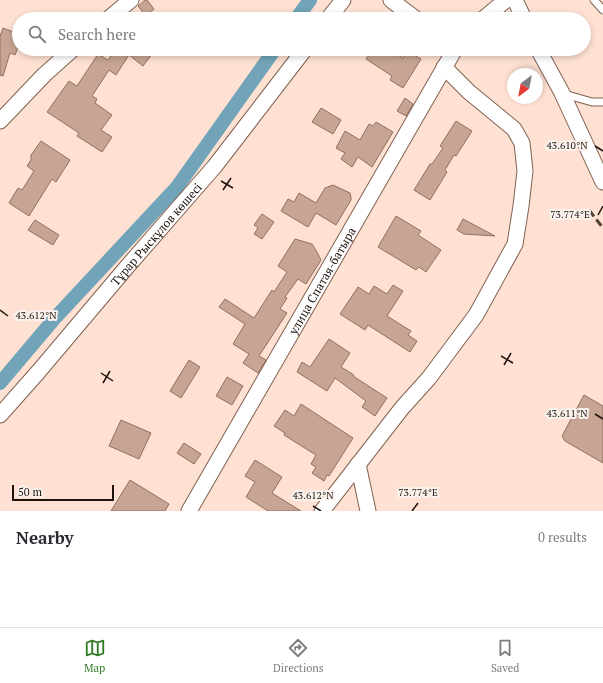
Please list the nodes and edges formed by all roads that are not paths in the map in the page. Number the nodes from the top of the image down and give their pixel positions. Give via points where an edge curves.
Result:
1 (131, 0) edge
2 (343, 0) edge
3 (391, 0) edge
4 (506, 0) edge
5 (515, 0) edge
6 (594, 0) edge
7 (603, 10) edge
8 (116, 12) edge
9 (334, 12) edge
10 (407, 12) edge
11 (491, 12) edge
12 (521, 12) edge
13 (65, 56) edge
14 (301, 56) edge
15 (451, 56) edge
16 (542, 56) edge
17 (444, 67) junction
18 (562, 93) junction
19 (603, 102) edge
20 (0, 121) edge
21 (603, 182) edge
22 (0, 415) edge
23 (358, 464) junction
24 (189, 511) edge
25 (322, 511) edge
26 (368, 511) edge

1 - 8 street
2 - 9 street
3 - 10 street
4 - 11 street
5 - 12 street
6 - 7 lane
13 - 20 street
14 - 22 street, Тұрар Рысқұлов көшесі via 215,166
15 - 17 street, улица Спатая-батыра
16 - 18 street
17 - 23 street via 469,92 514,129 522,142 522,206 515,244 476,315 429,378
17 - 24 street, улица Спатая-батыра
18 - 19 lane via 592,102
18 - 21 street
23 - 25 street
23 - 26 street

